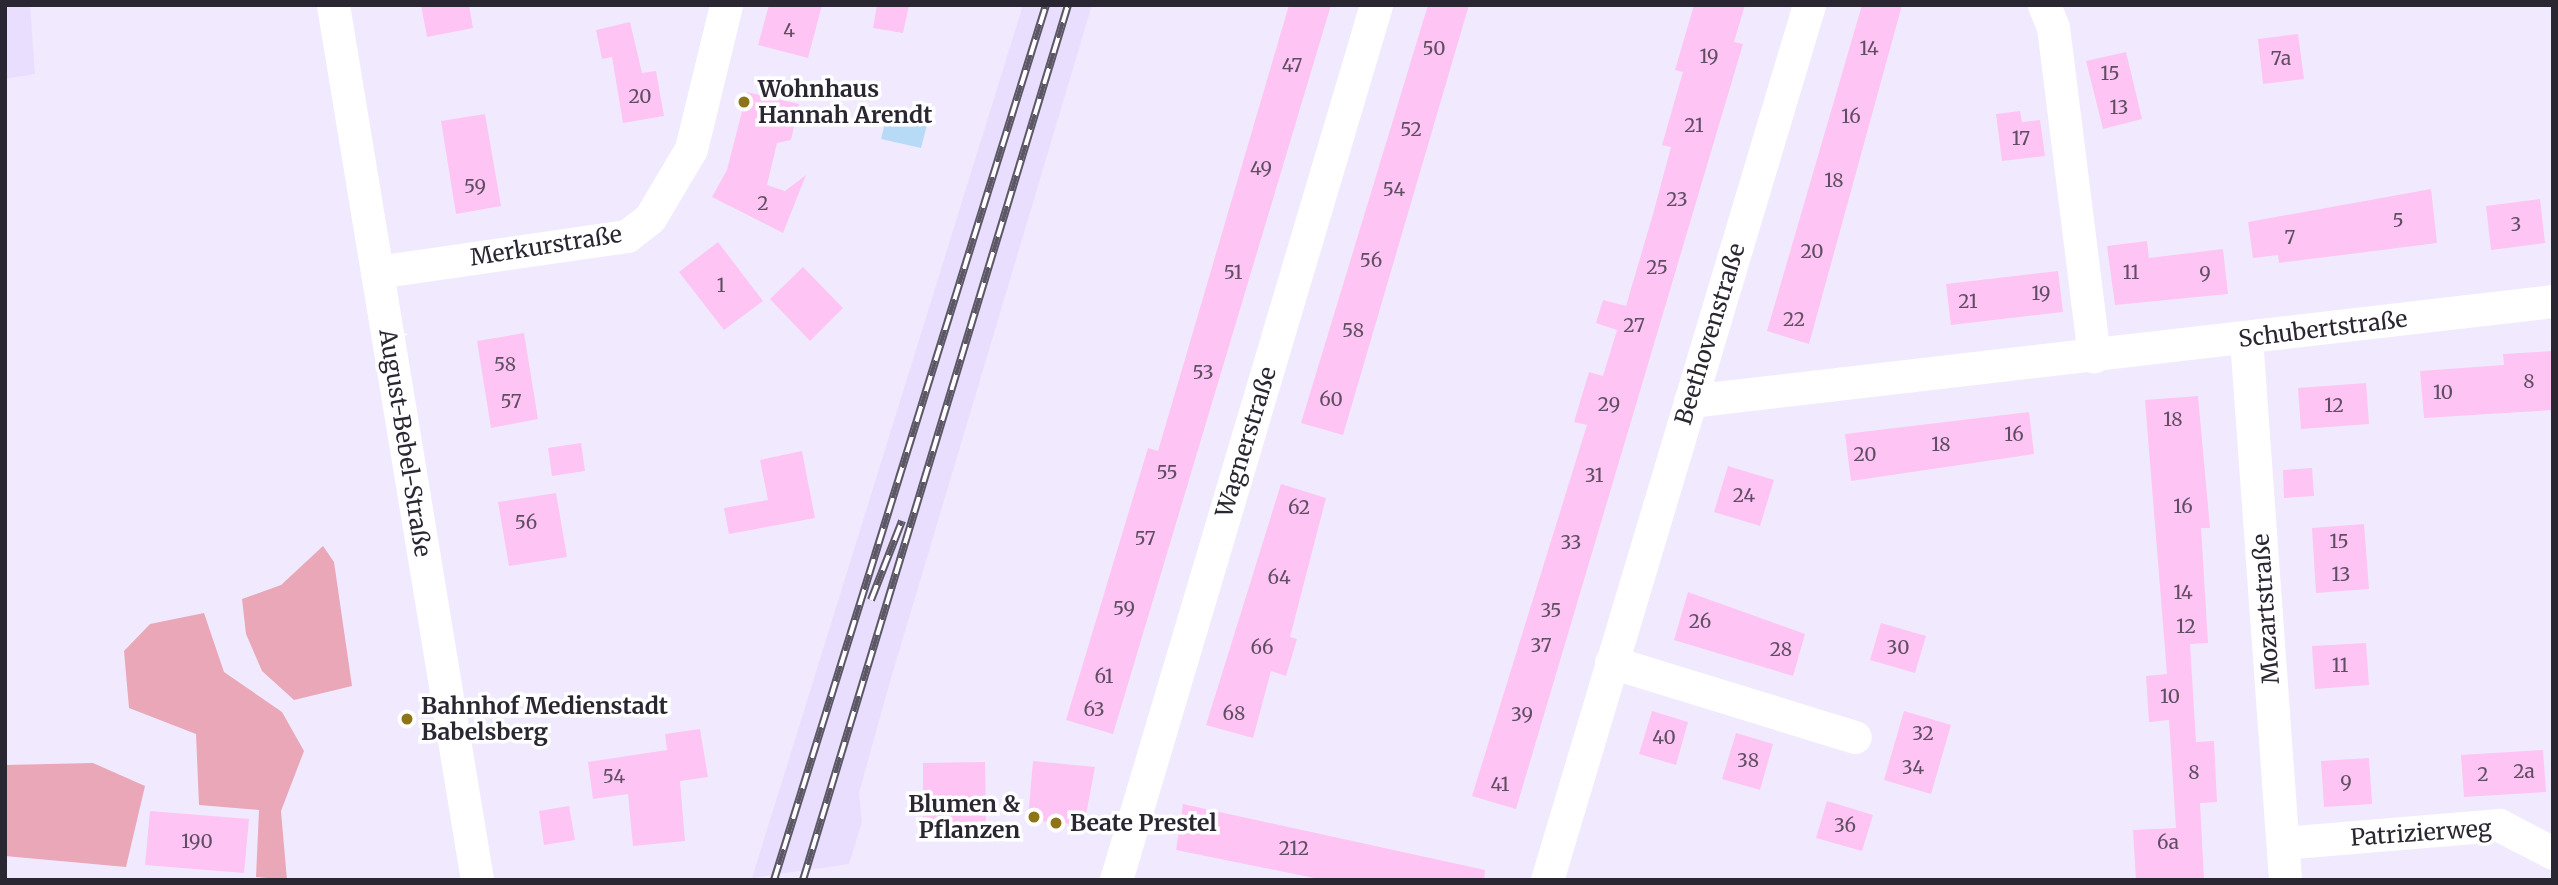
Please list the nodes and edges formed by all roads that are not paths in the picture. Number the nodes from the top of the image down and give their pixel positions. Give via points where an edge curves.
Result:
1 (333, 5) edge
2 (726, 5) edge
3 (1376, 5) edge
4 (1809, 5) edge
5 (2044, 5) edge
6 (377, 272) junction
7 (2553, 301) edge
8 (2246, 338) junction
9 (2094, 356) junction
10 (1689, 401) junction
11 (1611, 662) junction
12 (1855, 737) dead end
13 (2283, 843) junction
14 (2553, 853) edge
15 (477, 880) edge
16 (1116, 880) edge
17 (1547, 880) edge
18 (2285, 880) edge

1 - 6 street, August-Bebel-Straße
2 - 6 street, Merkurstraße via 691,149 650,218 627,236
3 - 16 street, Wagnerstraße
4 - 10 street, Beethovenstraße
5 - 9 street via 2053,27
6 - 15 street, August-Bebel-Straße
7 - 8 street, Schubertstraße
8 - 9 street, Schubertstraße
8 - 13 street, Mozartstraße
9 - 10 street, Schubertstraße
10 - 11 street, Beethovenstraße
11 - 12 street
11 - 17 street, Beethovenstraße
13 - 14 street, Patrizierweg via 2499,825
13 - 18 street, Mozartstraße

